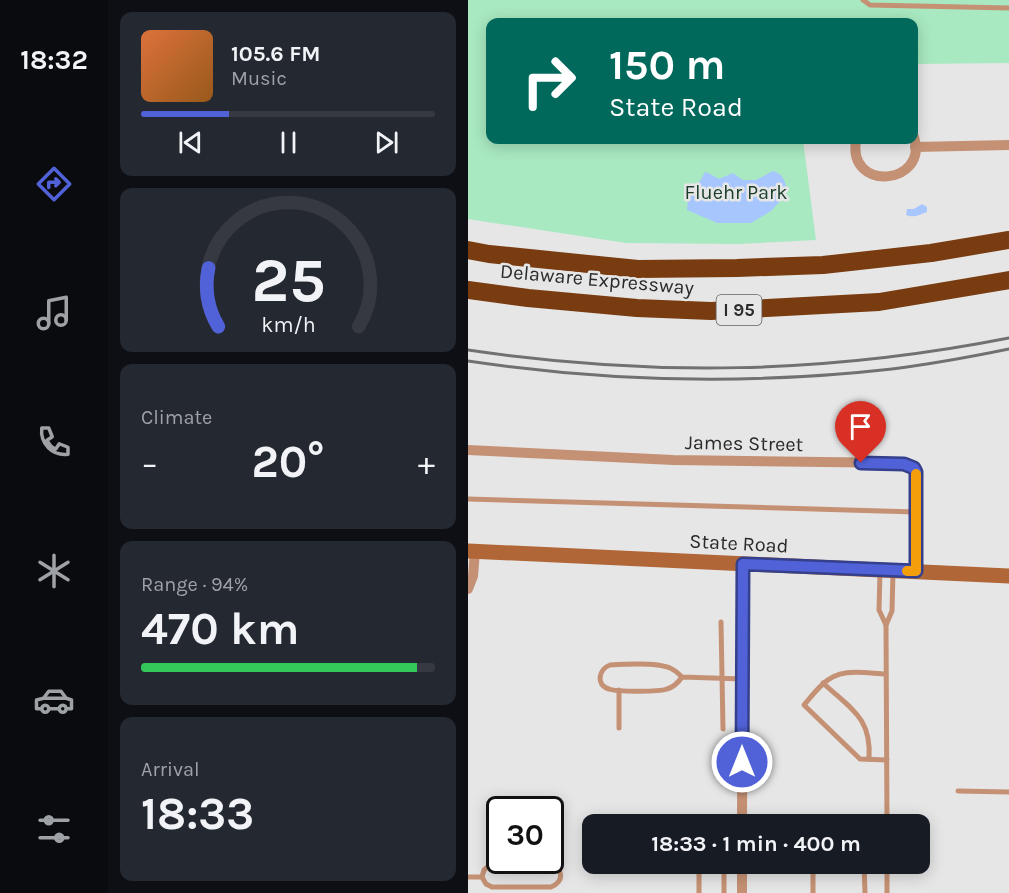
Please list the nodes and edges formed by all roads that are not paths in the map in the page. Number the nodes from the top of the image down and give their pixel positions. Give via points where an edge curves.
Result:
1 (863, 0) edge
2 (1009, 8) edge
3 (918, 142) edge
4 (856, 144) edge
5 (914, 144) edge
6 (1009, 145) edge
7 (1009, 240) edge
8 (468, 250) edge
9 (1009, 280) edge
10 (468, 290) edge
11 (468, 450) edge
12 (468, 499) edge
13 (916, 512) junction
14 (471, 551) edge
15 (743, 564) junction
16 (887, 570) junction
17 (916, 571) junction
18 (1009, 576) edge
19 (468, 589) edge
20 (721, 622) dead end
21 (886, 625) junction
22 (886, 674) junction
23 (682, 677) junction
24 (723, 678) junction
25 (743, 679) junction
26 (823, 683) junction
27 (619, 690) junction
28 (619, 728) dead end
29 (723, 729) dead end
30 (869, 759) junction
31 (887, 760) junction
32 (958, 791) dead end
33 (1009, 792) edge
34 (742, 814) edge
35 (887, 814) edge
36 (699, 874) edge
37 (724, 874) edge
38 (742, 874) edge
39 (813, 874) edge
40 (864, 874) edge
41 (887, 874) edge
42 (468, 877) edge
43 (482, 877) junction
44 (542, 890) edge
45 (699, 893) edge
46 (724, 893) edge
47 (742, 893) edge
48 (813, 893) edge
49 (865, 893) edge
50 (887, 893) edge

1 - 2 lane via 870,5
3 - 6 street
4 - 5 street via 861,165 882,177 906,170 913,160
7 - 8 highway, Delaware Expressway / I 95 via 823,265 732,268 638,268
9 - 10 highway, Delaware Expressway / I 95 via 879,302 711,311 627,307
11 - 13 street, James Street via 673,460 904,464 916,472
12 - 13 lane
13 - 17 street, James Street
14 - 15 main road, State Road
14 - 19 street via 473,576
15 - 16 main road, State Road
15 - 25 street
16 - 17 main road, State Road
16 - 21 lane via 892,611
16 - 21 lane via 879,610
17 - 18 main road, State Road
20 - 24 lane
21 - 22 lane
22 - 26 lane via 842,673
22 - 31 lane
23 - 24 lane
23 - 27 lane via 665,690
23 - 27 lane via 668,666 606,666 600,672 601,684
24 - 25 lane
24 - 29 lane
25 - 34 street
26 - 30 lane via 861,718 868,731
26 - 30 lane via 804,705 860,759
27 - 28 lane
30 - 31 lane
31 - 35 lane
32 - 33 lane
36 - 45 lane
37 - 46 lane
38 - 47 street
39 - 48 lane
40 - 49 lane
41 - 50 lane
42 - 43 lane
43 - 44 lane via 492,887
43 - 44 lane via 490,866 557,867 560,880

